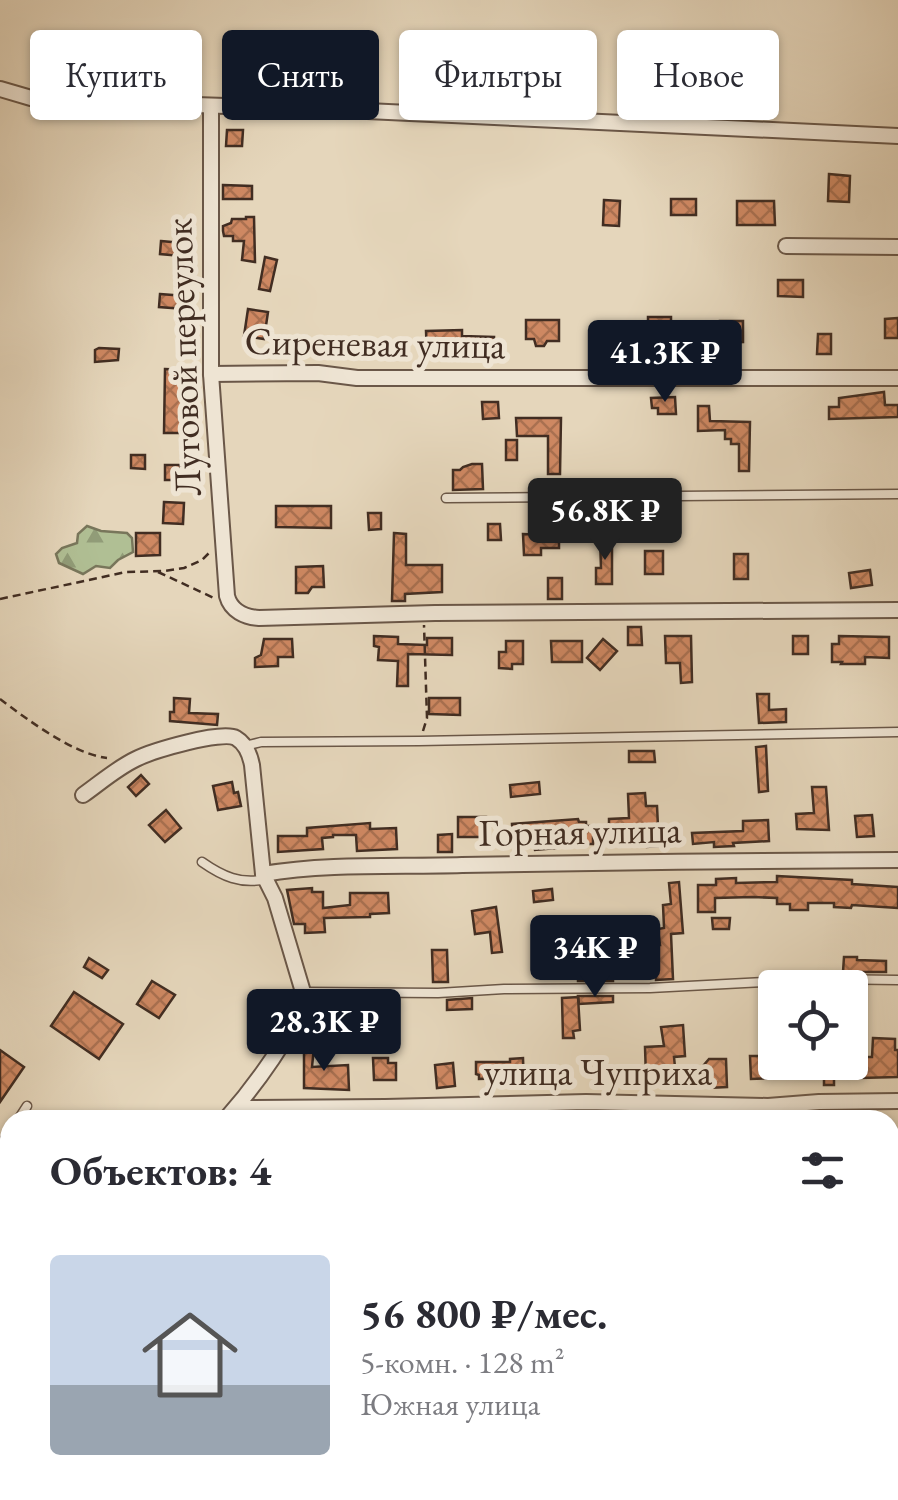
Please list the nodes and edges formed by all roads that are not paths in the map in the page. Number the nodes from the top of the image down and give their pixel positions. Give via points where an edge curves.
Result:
1 (0, 90) edge
2 (210, 106) junction
3 (898, 136) edge
4 (786, 246) dead end
5 (898, 247) edge
6 (210, 374) junction
7 (898, 378) edge
8 (898, 494) edge
9 (446, 498) dead end
10 (898, 610) edge
11 (898, 732) edge
12 (244, 746) junction
13 (83, 795) dead end
14 (898, 860) edge
15 (202, 862) dead end
16 (264, 876) junction
17 (898, 980) edge
18 (303, 992) junction
19 (898, 1101) edge
20 (27, 1106) dead end
21 (238, 1108) joint
22 (24, 1110) edge

1 - 2 street via 31,98
2 - 3 street
2 - 6 street, Луговой переулок
4 - 5 street
6 - 7 street, Сиреневая улица
6 - 10 street, Луговой переулок via 230,605 245,616
8 - 9 lane
11 - 12 lane
12 - 13 street via 224,736 136,758
12 - 16 street via 252,765
14 - 16 street, Горная улица via 362,867
15 - 16 lane via 233,880
16 - 18 street
17 - 18 lane
18 - 21 street via 284,1040
19 - 21 street, улица Чуприха
20 - 22 lane

